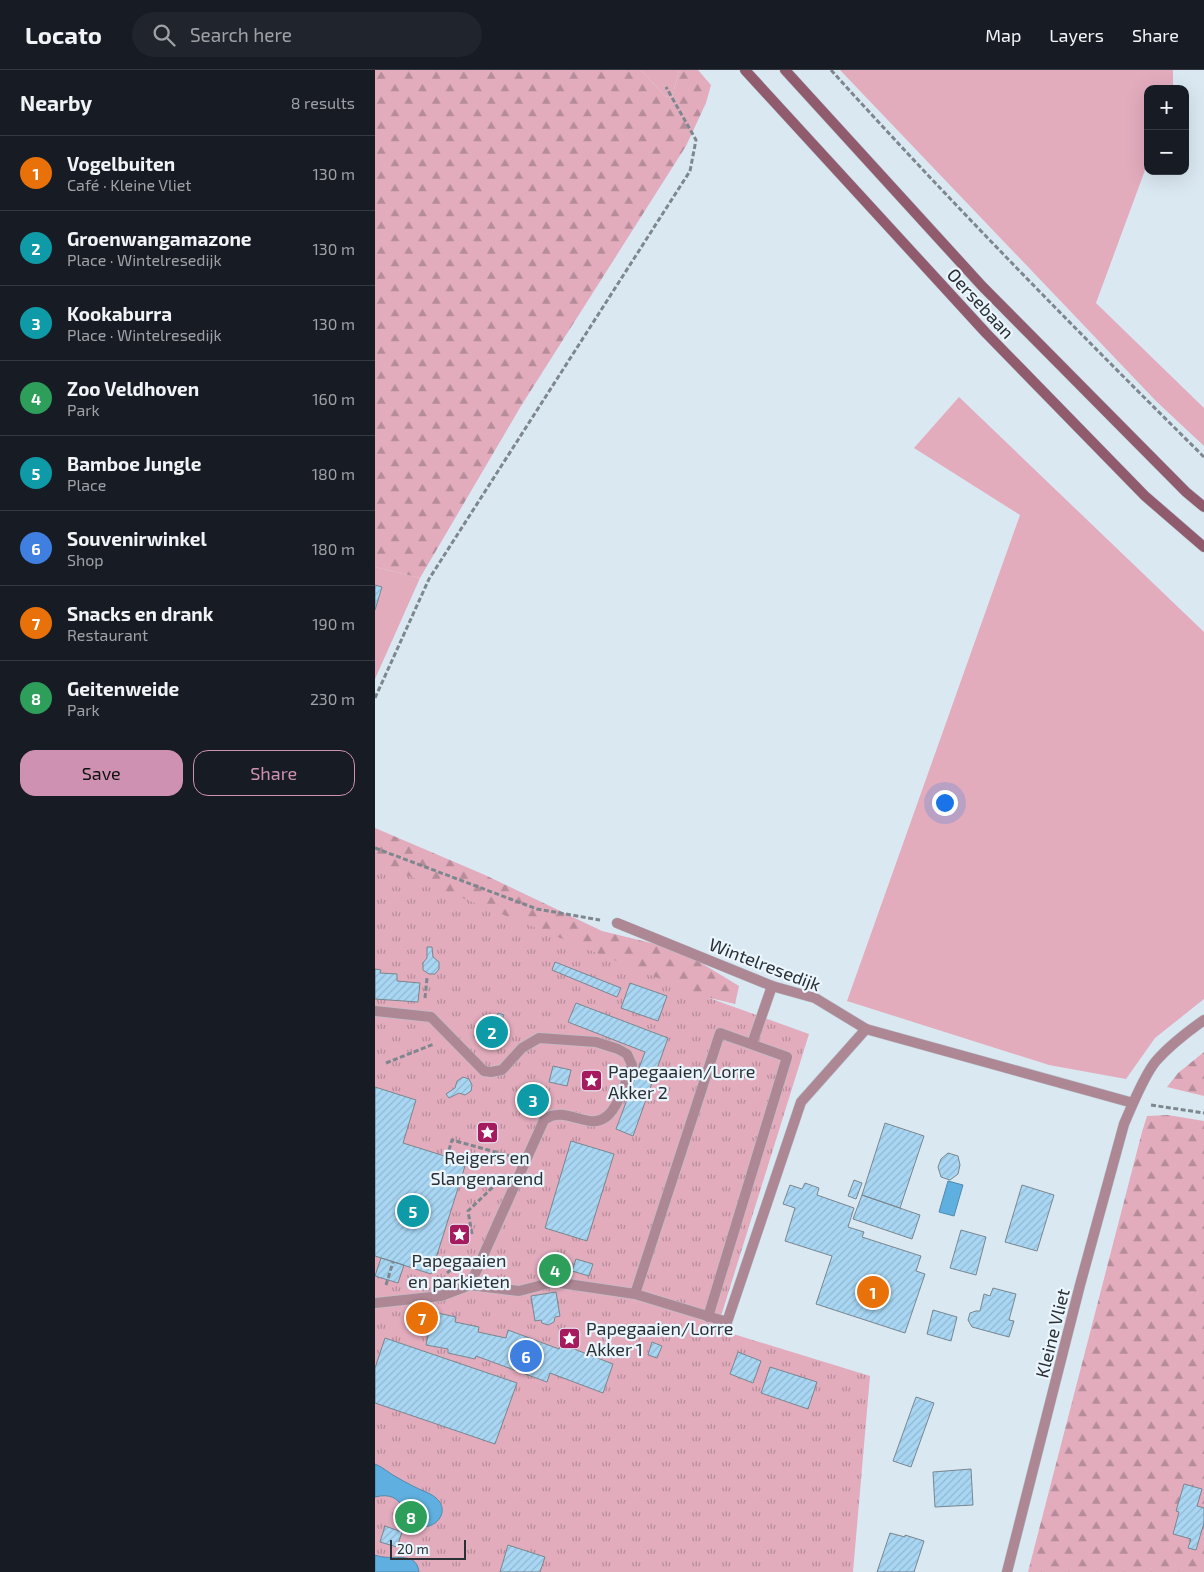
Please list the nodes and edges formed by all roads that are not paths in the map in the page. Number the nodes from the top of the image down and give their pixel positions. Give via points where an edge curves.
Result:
1 (745, 70) edge
2 (785, 70) edge
3 (1204, 507) edge
4 (1204, 547) edge
5 (617, 923) road end
6 (771, 986) junction
7 (375, 1010) edge
8 (1204, 1020) edge
9 (866, 1029) junction
10 (752, 1044) junction
11 (1133, 1103) junction
12 (470, 1285) junction
13 (635, 1294) junction
14 (375, 1303) edge
15 (708, 1317) junction
16 (1007, 1572) edge

1 - 4 main road, Oersebaan via 986,333 1145,496
2 - 3 main road, Oersebaan via 982,286
5 - 6 street, Wintelresedijk
6 - 9 street, Wintelresedijk via 815,998
6 - 10 street
7 - 12 street via 431,1017 484,1071 502,1070 522,1048 539,1038 596,1042 618,1048 627,1054 632,1065 619,1100 606,1117 591,1122 559,1114 543,1120
8 - 11 street, Kleine Vliet via 1181,1036 1156,1062
9 - 11 street, Wintelresedijk
9 - 15 street via 801,1102 727,1322
10 - 13 street via 720,1033
10 - 15 street via 787,1057
11 - 16 street, Kleine Vliet via 1124,1124
12 - 13 street via 519,1290 554,1282
12 - 14 street via 441,1296
13 - 15 street

